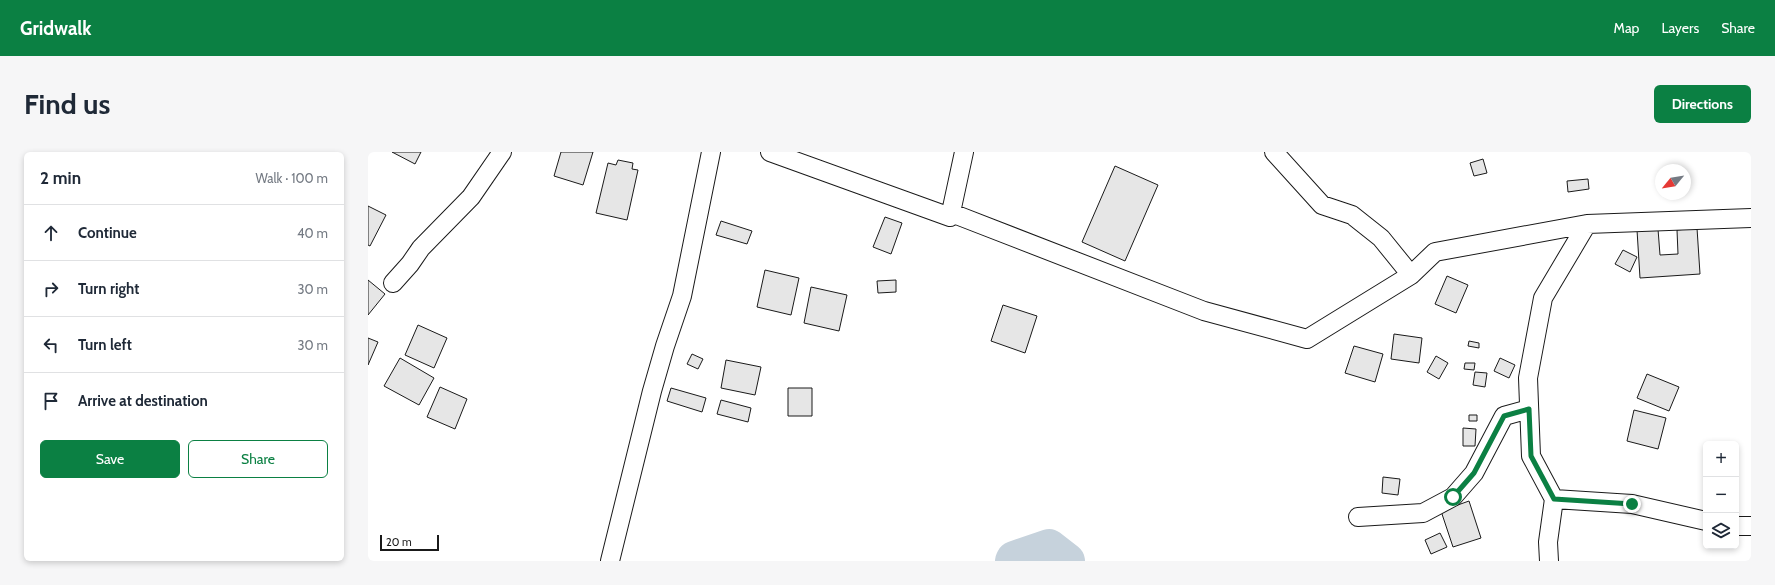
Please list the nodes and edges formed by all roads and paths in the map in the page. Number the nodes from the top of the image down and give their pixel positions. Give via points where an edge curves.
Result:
1 (502, 152) edge
2 (711, 152) edge
3 (770, 152) edge
4 (964, 152) edge
5 (1274, 152) edge
6 (950, 217) junction
7 (1751, 218) edge
8 (1587, 224) junction
9 (1411, 275) junction
10 (393, 283) dead end
11 (1529, 409) junction
12 (1554, 499) junction
13 (1358, 517) dead end
14 (1703, 520) edge
15 (1739, 526) edge
16 (1751, 526) edge
17 (610, 561) edge
18 (1549, 561) edge

1 - 10 street via 471,197 420,248
2 - 17 street via 682,296 652,391
3 - 6 street
4 - 6 street
5 - 9 street via 1322,205 1352,215 1382,238
6 - 9 street via 954,214 1204,311 1307,338
7 - 8 street
8 - 9 street via 1435,252
8 - 11 street via 1543,298 1528,378
11 - 12 street via 1531,456
11 - 13 street via 1504,416 1474,473 1453,497 1423,513
12 - 14 street via 1632,504
12 - 18 street via 1548,542
15 - 16 street

